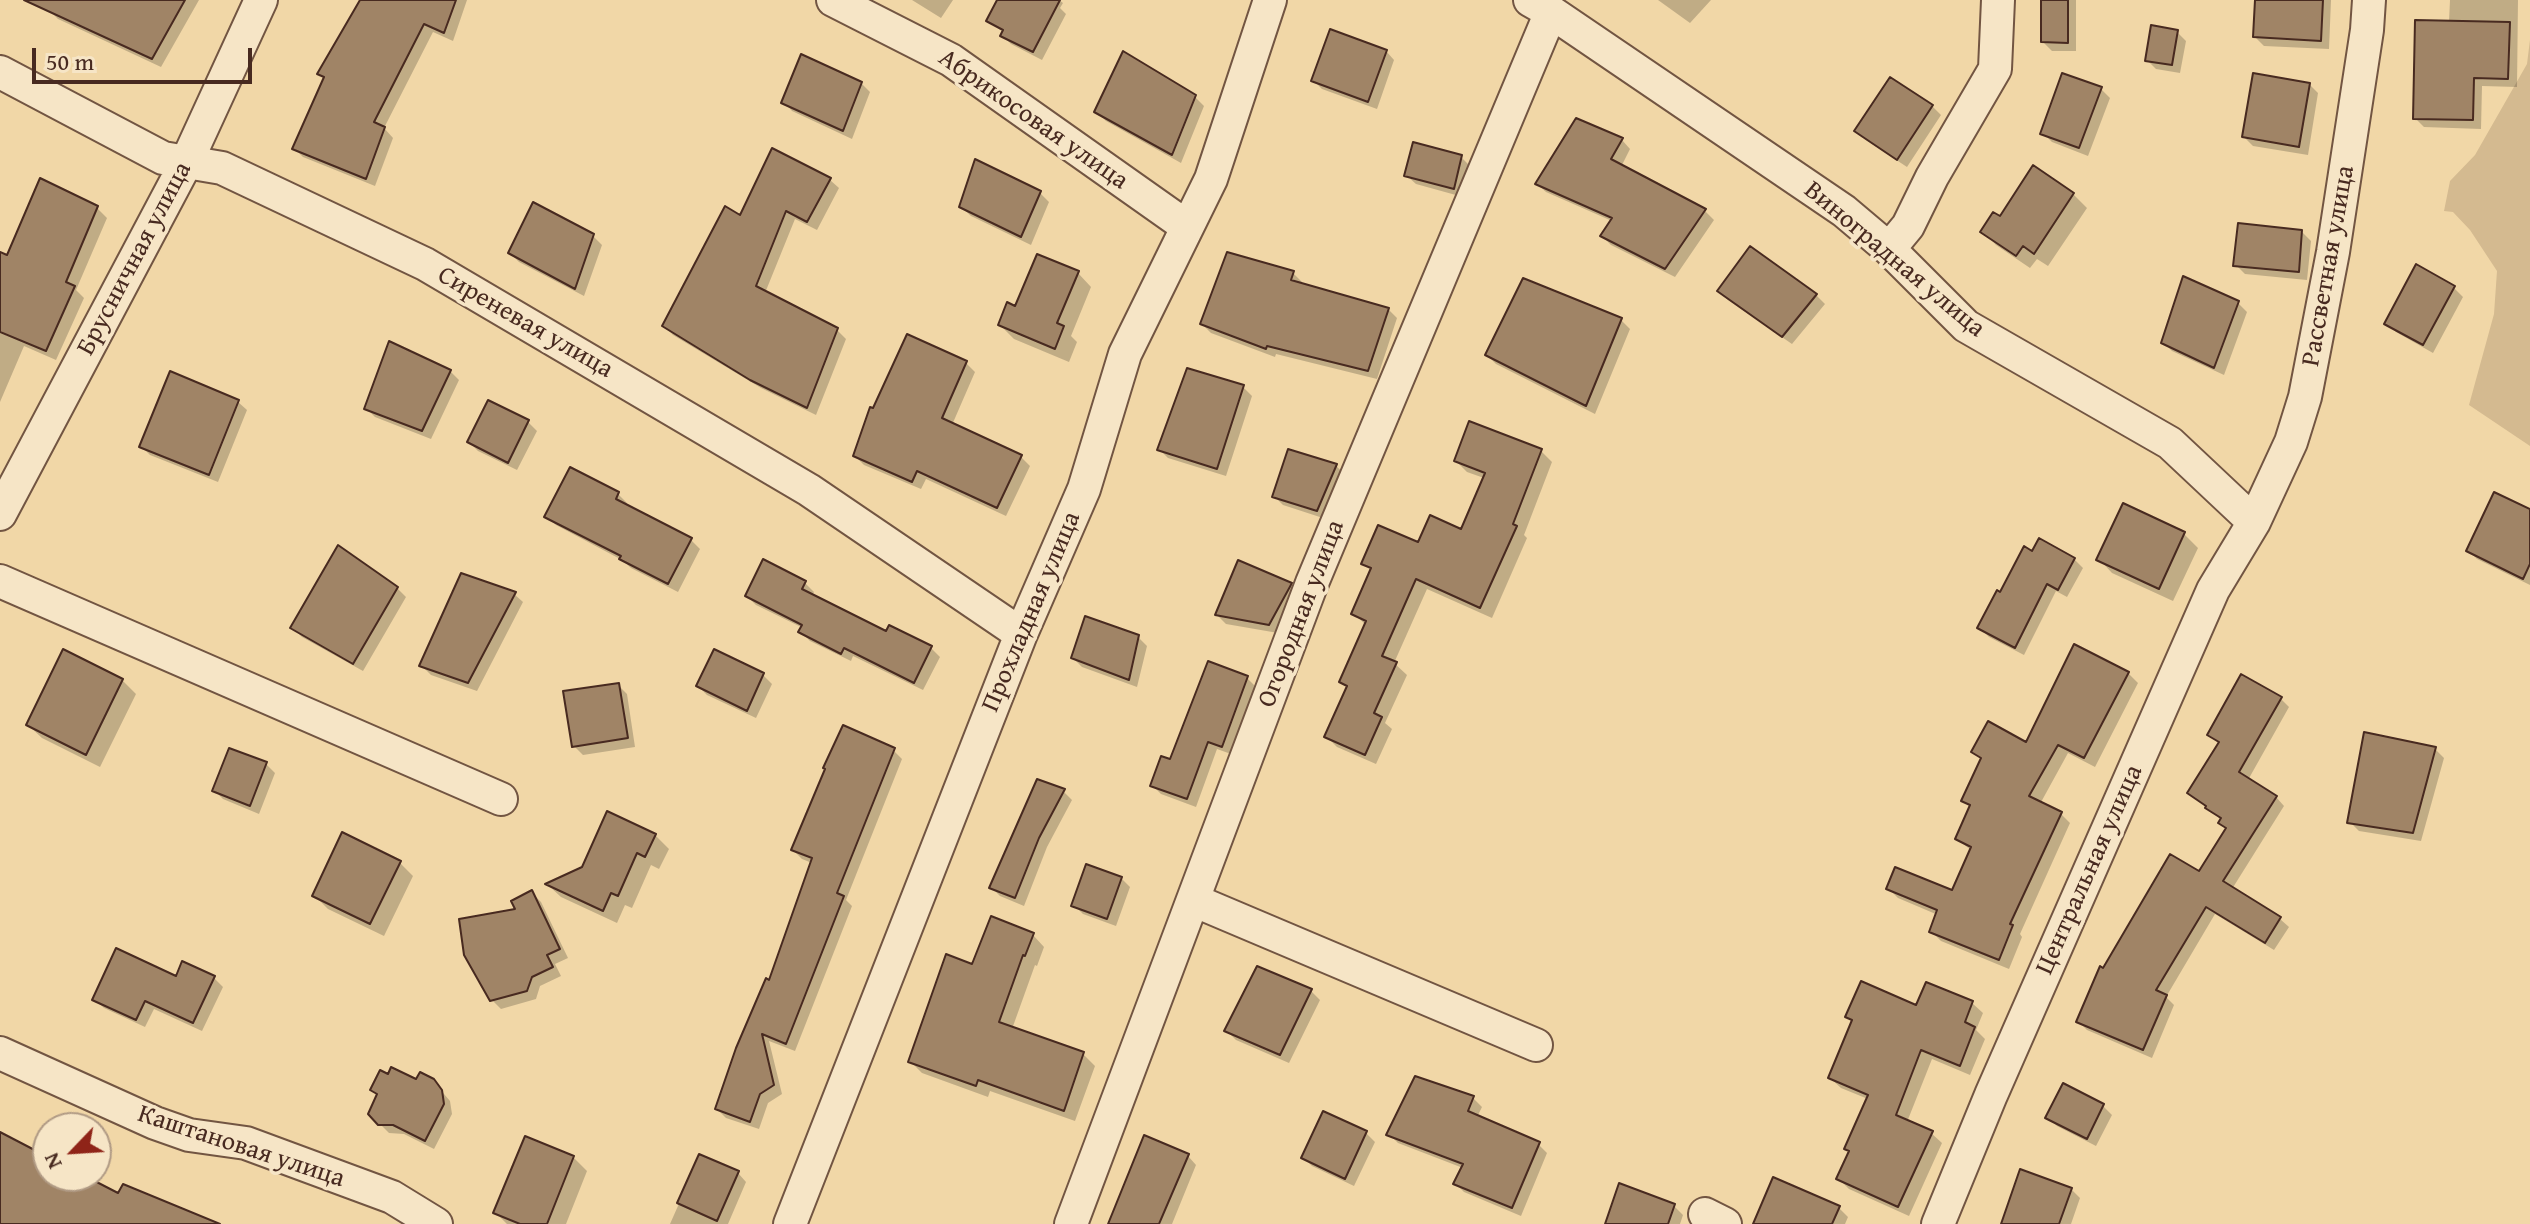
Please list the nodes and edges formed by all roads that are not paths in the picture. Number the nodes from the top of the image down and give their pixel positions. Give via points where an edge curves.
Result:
1 (261, 0) edge
2 (833, 0) edge
3 (1270, 0) edge
4 (1998, 0) edge
5 (2369, 0) edge
6 (1540, 6) edge
7 (0, 72) edge
8 (187, 161) junction
9 (1186, 226) junction
10 (1889, 249) junction
11 (0, 514) edge
12 (2254, 522) junction
13 (0, 581) edge
14 (1021, 634) junction
15 (501, 799) dead end
16 (1193, 900) junction
17 (1536, 1045) dead end
18 (0, 1053) edge
19 (436, 1224) edge
20 (790, 1224) edge
21 (1071, 1224) edge
22 (1938, 1224) edge

1 - 8 street, Брусничная улица
2 - 9 street, Абрикосовая улица via 951,60
3 - 9 street, Прохладная улица via 1211,179
4 - 10 street via 1995,69 1908,226
5 - 12 street, Рассветная улица via 2347,164 2305,397 2291,442
6 - 10 street, Виноградная улица via 1844,211
6 - 16 street, Огородная улица
7 - 8 street, Сиреневая улица via 163,158
8 - 11 street, Брусничная улица
8 - 14 street, Сиреневая улица via 222,168 425,264 809,490
9 - 14 street, Прохладная улица via 1125,354 1084,489
10 - 12 street, Виноградная улица via 1966,326 2170,443
12 - 22 street, Центральная улица via 2213,590
13 - 15 street
14 - 20 street, Прохладная улица
16 - 17 street
16 - 21 street, Огородная улица
18 - 19 street, Каштановая улица via 155,1123 189,1135 246,1143 392,1197

